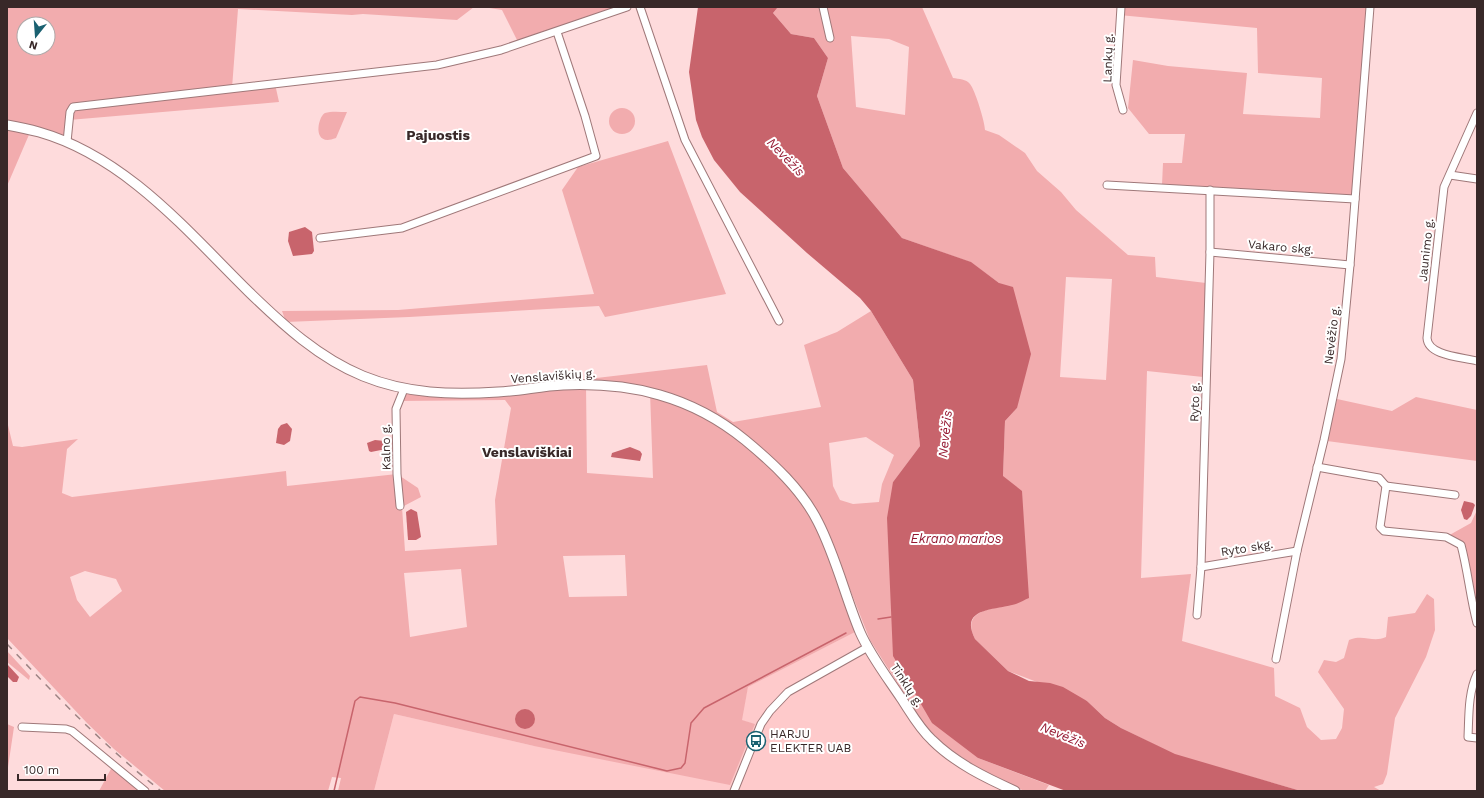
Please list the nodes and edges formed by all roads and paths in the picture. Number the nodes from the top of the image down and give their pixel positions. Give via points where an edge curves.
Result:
1 (627, 7) edge
2 (640, 7) edge
3 (823, 7) edge
4 (1121, 7) edge
5 (1370, 7) edge
6 (557, 32) junction
7 (830, 38) dead end
8 (1123, 110) dead end
9 (1477, 113) edge
10 (7, 125) edge
11 (67, 142) junction
12 (1450, 175) junction
13 (1477, 179) edge
14 (1107, 185) dead end
15 (1210, 190) junction
16 (1355, 199) junction
17 (320, 238) dead end
18 (1210, 252) junction
19 (1350, 265) junction
20 (779, 322) dead end
21 (1477, 361) edge
22 (404, 389) junction
23 (1317, 467) junction
24 (1386, 486) junction
25 (1455, 495) dead end
26 (400, 506) dead end
27 (830, 550) joint
28 (1297, 551) junction
29 (1201, 567) junction
30 (1197, 615) dead end
31 (1477, 623) edge
32 (868, 646) junction
33 (1276, 659) dead end
34 (1477, 674) edge
35 (22, 728) dead end
36 (1477, 738) edge
37 (1011, 789) edge
38 (145, 791) edge
39 (734, 791) edge

1 - 6 street
2 - 20 street via 685,140
3 - 7 street
4 - 8 street, Lankų g. via 1116,85
5 - 16 street, Nevėžio g.
6 - 11 street via 501,50 437,65 73,107 70,112
6 - 17 street via 596,156 402,228
9 - 12 street, Jaunimo g.
10 - 11 main road, Venslaviškių g.
11 - 22 main road, Venslaviškių g. via 89,152 117,170 153,198 277,318 319,353 360,375
12 - 13 street
12 - 21 street, Jaunimo g. via 1443,192 1427,341 1434,351
14 - 15 street
15 - 16 street
15 - 18 street, Ryto g.
16 - 19 street, Nevėžio g.
18 - 19 street, Vakaro skg.
18 - 29 street, Ryto g.
19 - 23 street, Nevėžio g. via 1341,359
22 - 26 street, Kalno g. via 396,409
22 - 27 main road, Venslaviškių g. via 456,393 598,385 633,388 679,400 718,421 744,439 791,484 810,508
23 - 24 street via 1379,478
23 - 28 street, Nevėžio g.
24 - 25 street
24 - 31 street via 1380,527 1384,531 1446,537 1461,545
27 - 32 main road, Tinklų g. via 854,617
28 - 29 street, Ryto skg.
28 - 33 street, Nevėžio g.
29 - 30 street, Ryto g.
32 - 37 main road, Tinklų g. via 920,728 950,755
32 - 39 street via 788,692 770,711 761,724
34 - 36 street via 1471,691 1468,737
35 - 38 street via 72,731

